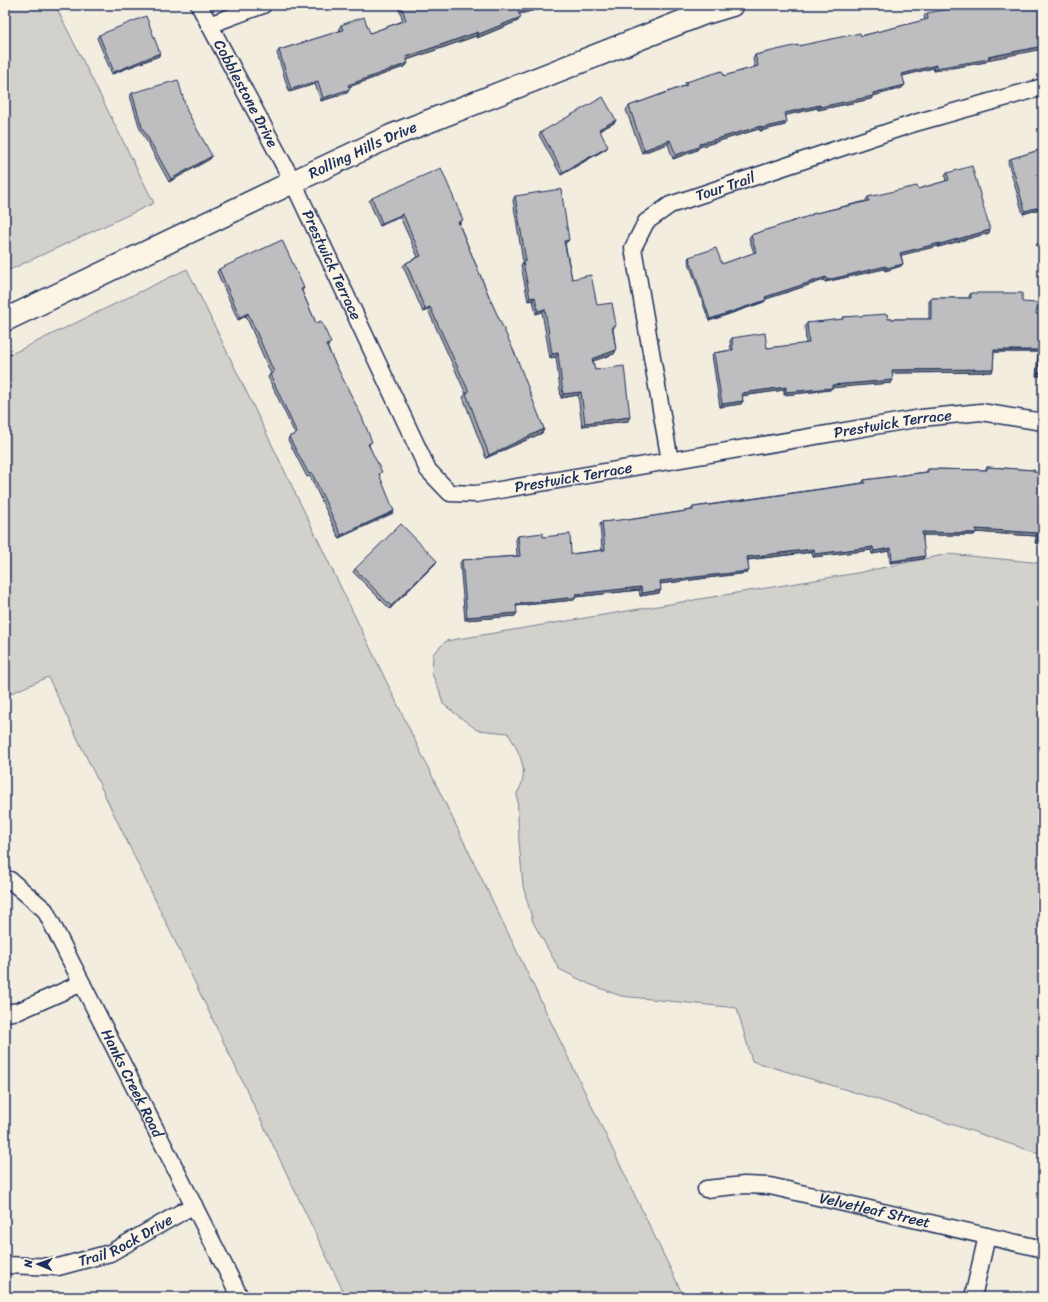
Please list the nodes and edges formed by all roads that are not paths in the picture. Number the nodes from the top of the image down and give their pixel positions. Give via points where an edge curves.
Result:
1 (199, 5) edge
2 (263, 5) edge
3 (732, 5) edge
4 (209, 25) junction
5 (1043, 87) edge
6 (293, 182) junction
7 (5, 320) edge
8 (1043, 422) edge
9 (670, 461) junction
10 (10, 880) dead end
11 (82, 983) junction
12 (5, 1013) edge
13 (706, 1189) dead end
14 (194, 1205) junction
15 (987, 1236) junction
16 (1043, 1249) edge
17 (5, 1265) edge
18 (240, 1297) edge
19 (973, 1297) edge

1 - 4 street, Cobblestone Drive
2 - 4 street
3 - 6 street, Rolling Hills Drive via 702,14 392,136
4 - 6 street, Cobblestone Drive
5 - 9 street, Tour Trail via 915,123 670,205 646,222 633,248
6 - 7 street, Rolling Hills Drive
6 - 9 street, Prestwick Terrace via 428,470 450,493 476,494
8 - 9 street, Prestwick Terrace via 980,412 921,418
10 - 11 street, Hanks Creek Road via 45,910
11 - 12 street via 19,1012
11 - 14 street, Hanks Creek Road
13 - 15 street, Velvetleaf Street via 744,1185 770,1186
14 - 17 street, Trail Rock Drive via 110,1253 58,1267
14 - 18 street, Hanks Creek Road
15 - 16 street, Velvetleaf Street
15 - 19 street

